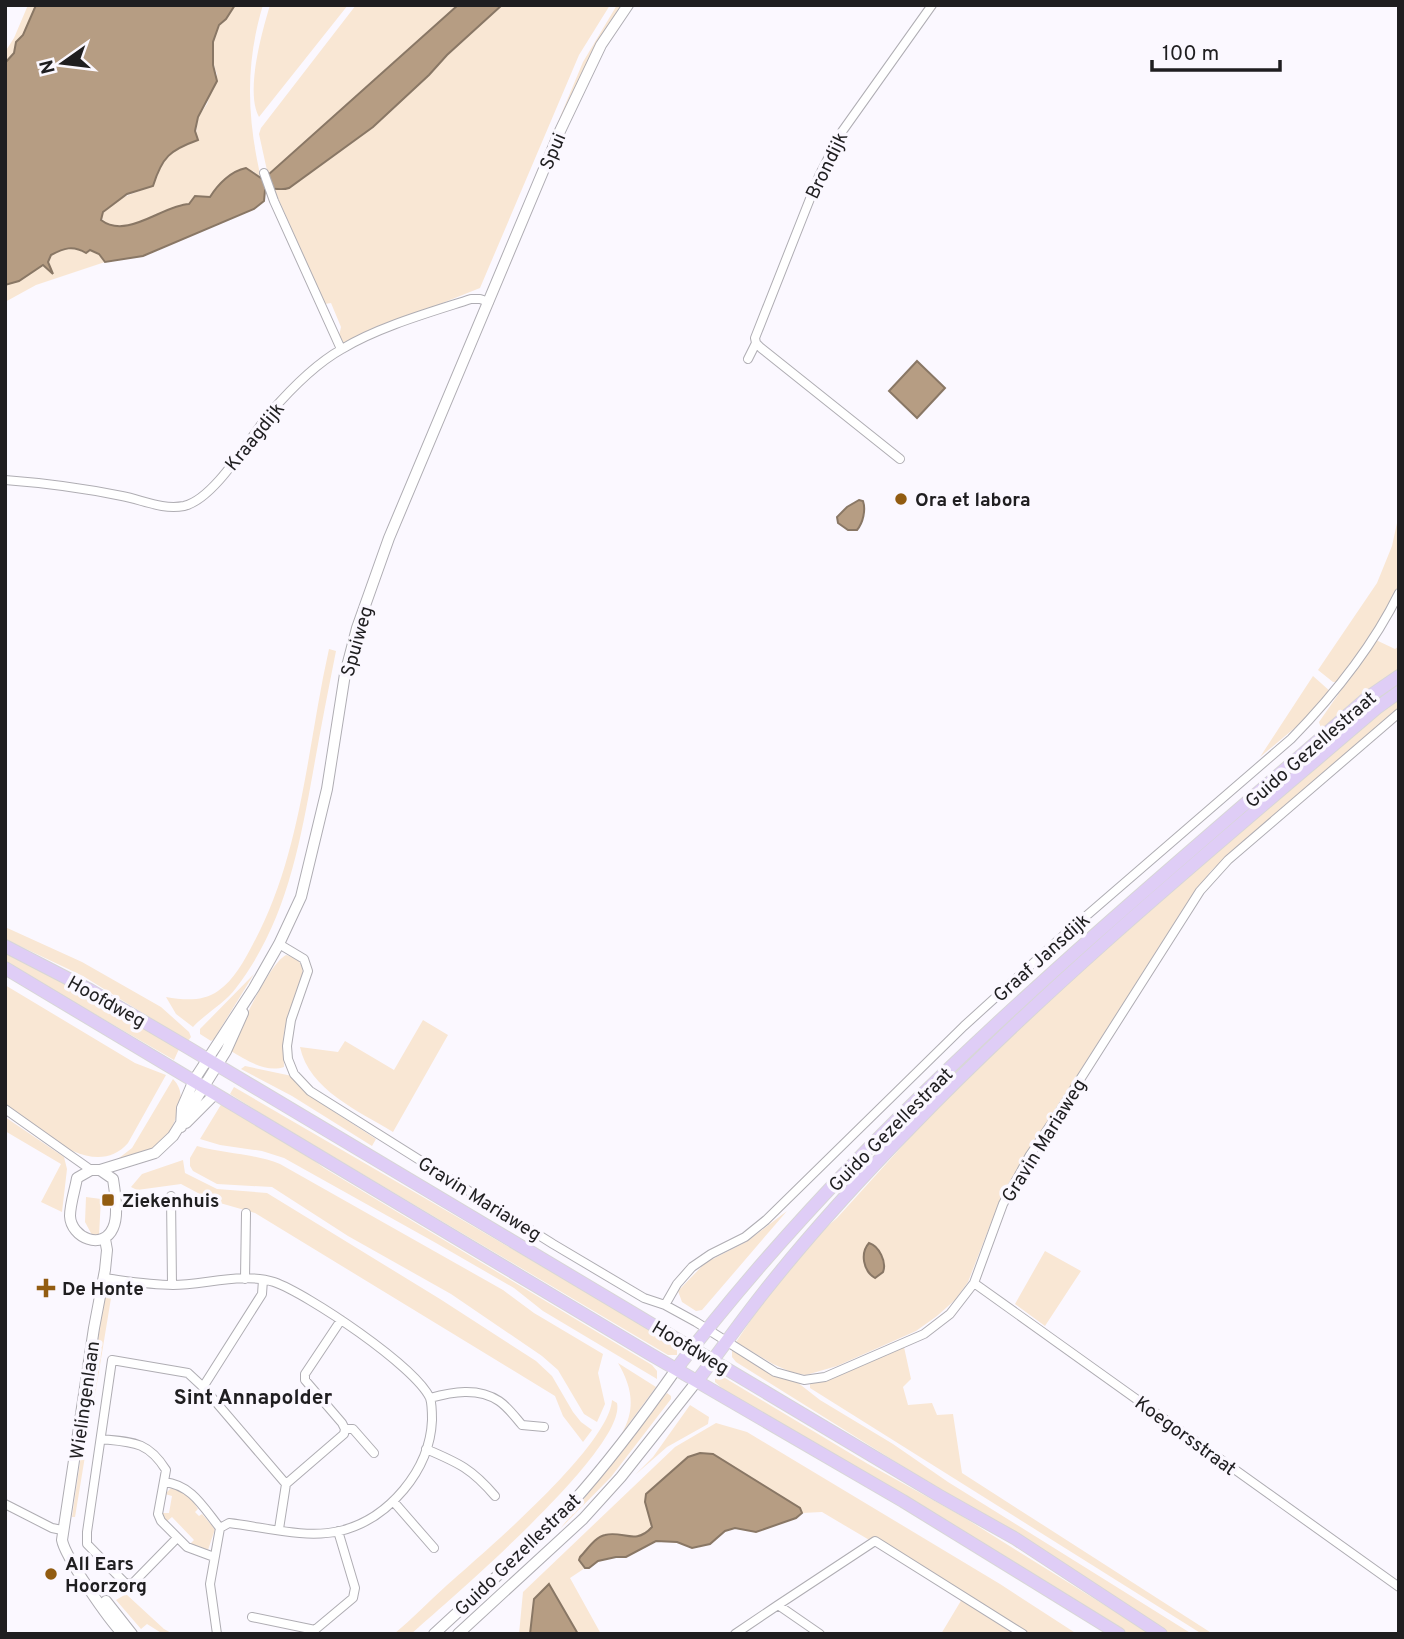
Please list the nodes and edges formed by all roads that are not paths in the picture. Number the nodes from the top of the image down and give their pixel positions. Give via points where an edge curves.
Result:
1 (628, 5) edge
2 (932, 5) edge
3 (264, 173) dead end
4 (489, 302) junction
5 (756, 344) junction
6 (341, 349) junction
7 (748, 359) dead end
8 (900, 459) dead end
9 (5, 480) edge
10 (1399, 593) edge
11 (1399, 676) edge
12 (1399, 692) edge
13 (1399, 713) edge
14 (279, 944) junction
15 (5, 946) edge
16 (5, 968) edge
17 (212, 1061) junction
18 (198, 1083) junction
19 (215, 1094) junction
20 (5, 1110) edge
21 (180, 1127) junction
22 (63, 1150) junction
23 (135, 1160) junction
24 (95, 1170) junction
25 (77, 1178) junction
26 (113, 1179) junction
27 (171, 1196) dead end
28 (246, 1213) dead end
29 (105, 1239) junction
30 (89, 1240) junction
31 (105, 1274) junction
32 (245, 1279) junction
33 (263, 1280) junction
34 (974, 1283) junction
35 (172, 1285) junction
36 (665, 1305) junction
37 (341, 1320) junction
38 (708, 1330) junction
39 (727, 1341) junction
40 (693, 1347) junction
41 (713, 1360) junction
42 (677, 1368) junction
43 (697, 1381) junction
44 (203, 1387) junction
45 (430, 1398) junction
46 (544, 1427) dead end
47 (345, 1429) junction
48 (101, 1438) junction
49 (426, 1449) junction
50 (374, 1453) dead end
51 (164, 1482) junction
52 (286, 1484) junction
53 (495, 1496) dead end
54 (393, 1501) junction
55 (5, 1504) edge
56 (220, 1528) junction
57 (278, 1529) junction
58 (62, 1530) junction
59 (338, 1531) junction
60 (177, 1538) junction
61 (434, 1548) dead end
62 (214, 1557) junction
63 (1399, 1587) edge
64 (778, 1605) junction
65 (252, 1617) dead end
66 (287, 1630) edge
67 (120, 1631) edge
68 (312, 1632) edge
69 (132, 1634) edge
70 (216, 1634) edge
71 (434, 1634) edge
72 (458, 1634) edge
73 (735, 1634) edge
74 (820, 1634) edge
75 (1023, 1634) edge
76 (1119, 1634) edge
77 (1161, 1634) edge

1 - 4 main road, Spui via 601,45 560,131
2 - 5 street, Brondijk via 841,133 798,226
3 - 6 street
4 - 6 street, Kraagdijk via 471,299
4 - 14 main road, Spuiweg via 389,538 357,628 313,849 300,897
5 - 7 street, Brondijk
5 - 8 street
6 - 9 street, Kraagdijk via 271,412 217,483 186,506 162,507 57,484
10 - 36 street, Graaf Jansdijk via 1373,640 1326,704 1291,739 964,1026 766,1220 692,1268
11 - 38 main road, Guido Gezellestraat via 1367,698 982,1036 796,1224
12 - 39 main road, Guido Gezellestraat via 1197,863 977,1060 807,1240
13 - 34 street, Gravin Mariaweg via 1228,860 1200,891 1030,1155 1003,1204
14 - 17 main road, Spuiweg via 226,1051
14 - 36 street, Gravin Mariaweg via 304,959 308,971 287,1046 294,1074 310,1091 553,1244 644,1298
15 - 17 main road, Hoofdweg
16 - 18 main road, Hoofdweg
17 - 18 main road
17 - 40 main road, Hoofdweg
18 - 19 main road, Hoofdweg
18 - 21 main road via 182,1108
19 - 21 main road
19 - 42 main road, Hoofdweg
20 - 22 street
21 - 23 main road via 162,1149
22 - 24 street
22 - 25 street via 74,1164
23 - 24 main road
23 - 26 main road
24 - 25 main road
24 - 26 main road
25 - 30 main road via 70,1216 78,1234
26 - 29 main road via 115,1222
27 - 35 street
28 - 32 street
29 - 30 main road
29 - 31 main road, Wielingenlaan
30 - 31 main road via 99,1252
31 - 35 street
31 - 58 main road, Wielingenlaan
32 - 33 street
32 - 35 street
33 - 37 street via 273,1281
33 - 44 street via 261,1294
34 - 39 street, Gravin Mariaweg via 950,1314 924,1334 825,1377 804,1380 775,1372
34 - 63 street, Koegorsstraat
36 - 38 street, Gravin Mariaweg
37 - 45 street via 402,1364
37 - 47 street via 304,1380
38 - 39 street, Gravin Mariaweg
38 - 40 main road, Guido Gezellestraat
39 - 41 main road, Guido Gezellestraat
40 - 41 main road, Hoofdweg
40 - 42 main road, Guido Gezellestraat
41 - 43 main road, Guido Gezellestraat
41 - 77 main road, Hoofdweg via 1016,1539
42 - 43 main road, Hoofdweg
42 - 71 main road, Guido Gezellestraat via 571,1503
43 - 72 main road, Guido Gezellestraat via 583,1519
43 - 76 main road, Hoofdweg
44 - 48 street via 188,1373 112,1360
44 - 52 street
45 - 46 street via 470,1391 500,1401 522,1425
45 - 49 street via 432,1432
47 - 50 street via 353,1429
47 - 52 street
48 - 51 street via 148,1448 166,1470
48 - 60 street via 87,1532 92,1551 126,1584 133,1583
49 - 53 street via 462,1464
49 - 54 street via 414,1479
51 - 56 street via 189,1490
51 - 60 street via 159,1514
52 - 57 street
54 - 59 street via 365,1523
54 - 61 street
55 - 58 street
56 - 57 street via 229,1523
56 - 62 street
57 - 59 street
58 - 67 main road via 66,1553
59 - 68 street via 355,1588 353,1598
60 - 62 street
62 - 70 street via 210,1584
64 - 73 street
64 - 74 street
64 - 75 street via 875,1541
65 - 66 street
66 - 68 street
67 - 69 main road

